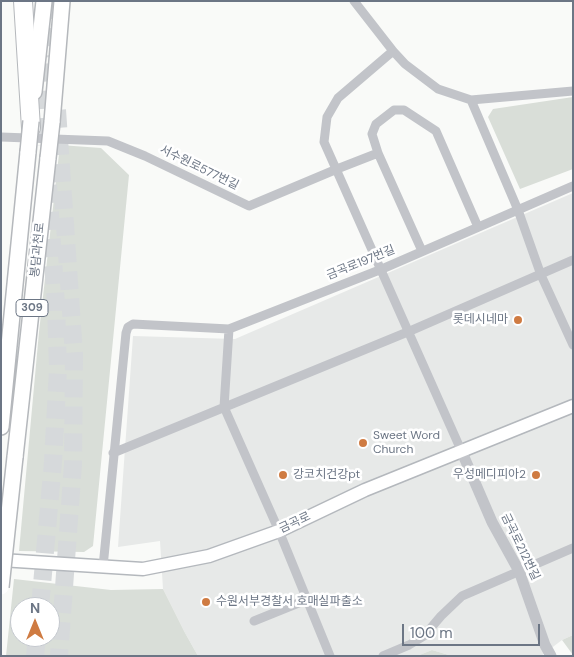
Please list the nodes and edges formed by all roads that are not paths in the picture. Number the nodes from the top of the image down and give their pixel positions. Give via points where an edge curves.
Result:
1 (23, 1) edge
2 (44, 1) edge
3 (62, 1) edge
4 (354, 1) edge
5 (393, 51) junction
6 (573, 91) edge
7 (471, 100) junction
8 (31, 124) junction
9 (1, 137) edge
10 (378, 153) junction
11 (337, 169) junction
12 (573, 186) edge
13 (518, 210) junction
14 (478, 227) junction
15 (422, 251) junction
16 (573, 260) edge
17 (382, 269) junction
18 (541, 274) junction
19 (229, 329) junction
20 (410, 331) junction
21 (573, 344) edge
22 (573, 406) edge
23 (224, 407) junction
24 (1, 427) edge
25 (461, 450) junction
26 (114, 453) junction
27 (278, 530) junction
28 (573, 548) edge
29 (1, 560) edge
30 (103, 567) junction
31 (519, 571) junction
32 (1, 587) edge
33 (306, 600) junction
34 (254, 621) dead end
35 (330, 656) edge
36 (383, 656) edge
37 (551, 656) edge

1 - 8 highway
2 - 8 highway, 봉담과천로 / 309
3 - 32 highway, 봉담과천로 / 309, bridge via 52,122
4 - 5 street
5 - 7 street via 438,89
5 - 11 street via 338,98 327,117 324,142
6 - 7 street
7 - 13 street
8 - 24 highway, 봉담과천로 / 309, bridge
9 - 11 street, 서수원로577번길 via 108,141 249,206
10 - 11 street, 서수원로577번길
10 - 14 street via 372,134 376,124 394,110 404,110 436,132
10 - 15 street
11 - 17 street
12 - 13 street, 금곡로197번길
13 - 14 street, 금곡로197번길
13 - 18 street
14 - 15 street, 금곡로197번길
15 - 17 street, 금곡로197번길
16 - 18 street
17 - 19 street, 금곡로197번길
17 - 20 street
18 - 20 street
18 - 21 street
19 - 23 street
19 - 26 street via 133,324 128,327
20 - 23 street
20 - 25 street
22 - 25 main road, 금곡로
23 - 26 street
23 - 27 street
25 - 27 main road, 금곡로
25 - 31 street, 금곡로212번길 via 492,522
26 - 30 street
27 - 30 main road, 금곡로 via 209,556 143,569
27 - 33 street
28 - 31 street
29 - 30 main road, 금곡로
31 - 36 street via 462,596 424,636
31 - 37 street, 금곡로212번길
33 - 34 street
33 - 35 street

